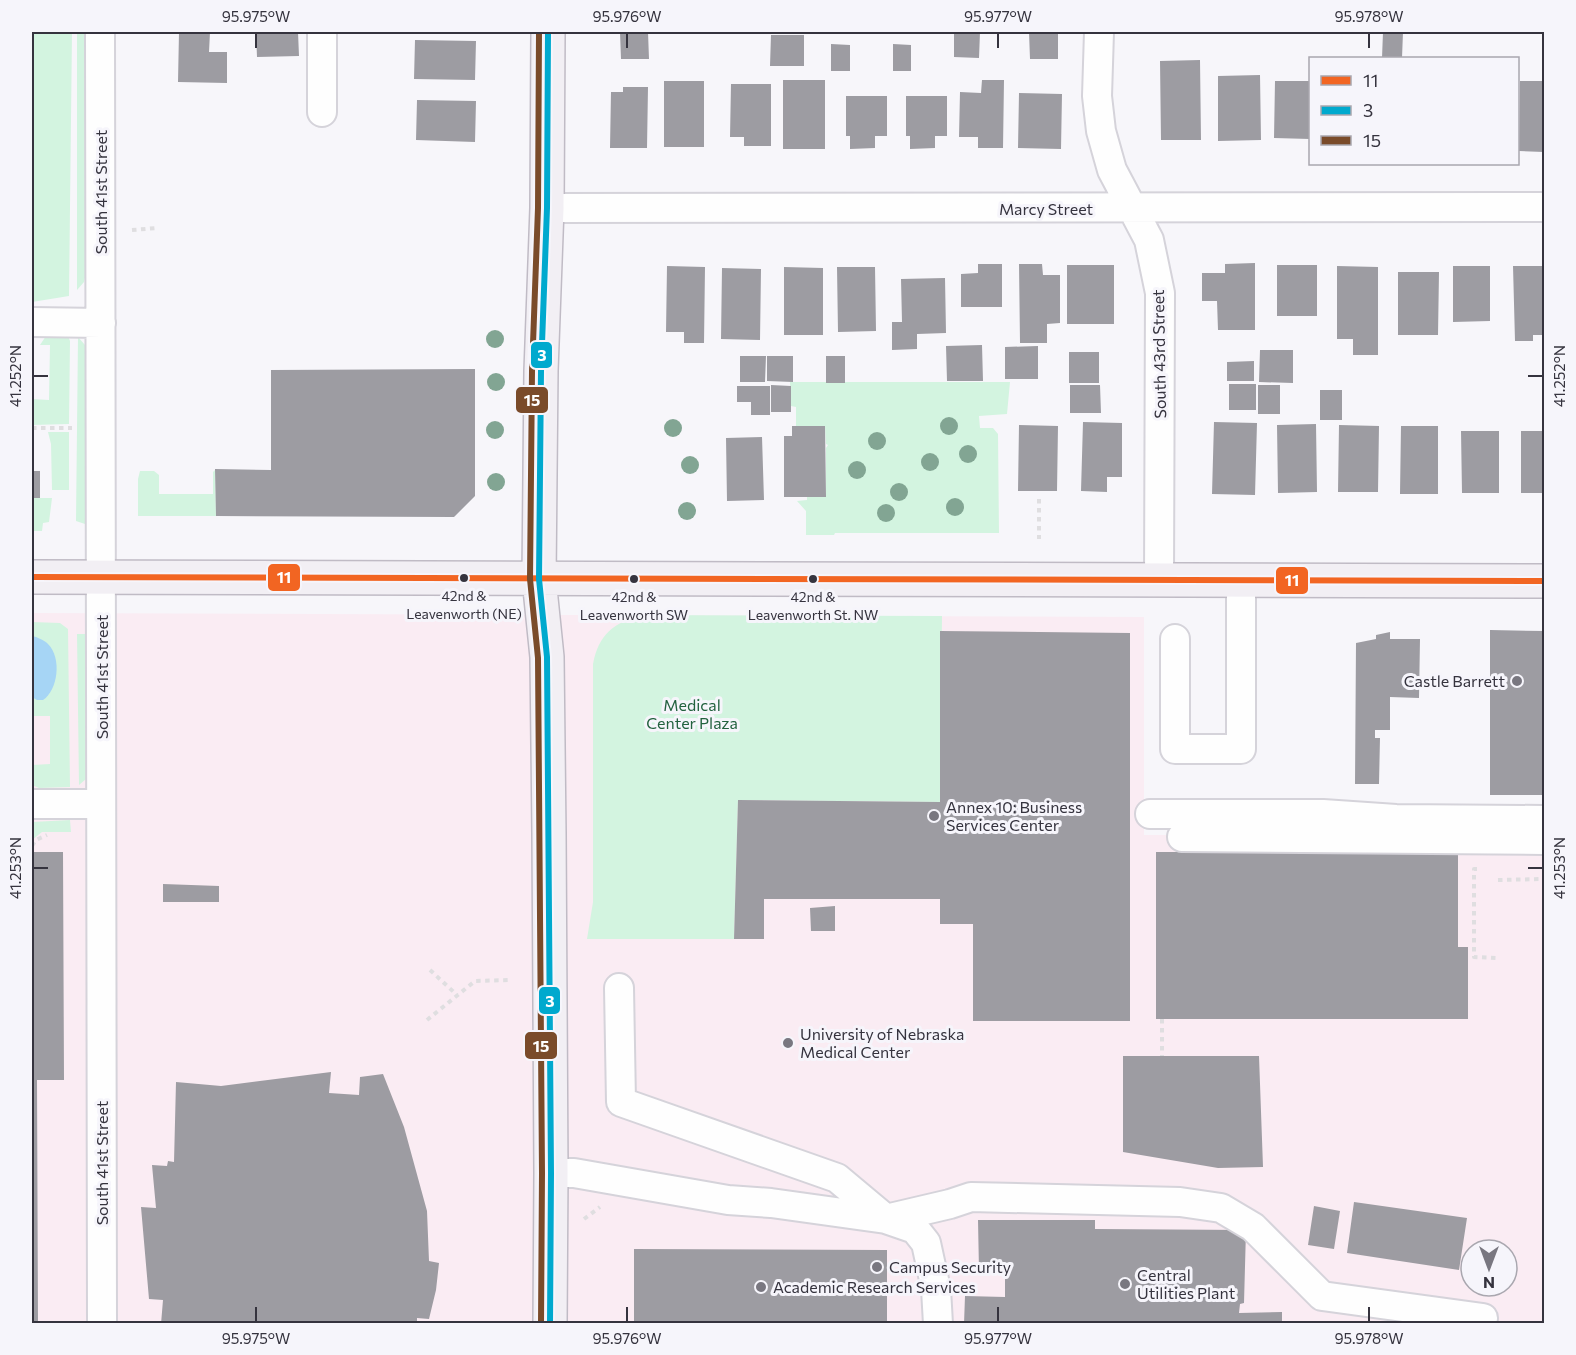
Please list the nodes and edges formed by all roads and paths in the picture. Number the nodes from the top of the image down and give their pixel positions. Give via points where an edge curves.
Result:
1 (100, 32) edge
2 (322, 32) edge
3 (548, 32) edge
4 (1099, 32) edge
5 (322, 112) dead end
6 (1545, 207) edge
7 (547, 208) junction
8 (1131, 209) junction
9 (157, 228) dead end
10 (132, 230) dead end
11 (32, 322) edge
12 (101, 323) junction
13 (32, 428) edge
14 (73, 428) dead end
15 (1039, 499) dead end
16 (1039, 539) dead end
17 (32, 577) edge
18 (102, 578) junction
19 (539, 579) junction
20 (1545, 580) edge
21 (1159, 581) junction
22 (1241, 581) junction
23 (1175, 639) dead end
24 (32, 804) edge
25 (101, 804) junction
26 (1150, 814) dead end
27 (1545, 820) edge
28 (56, 835) dead end
29 (1182, 837) dead end
30 (1545, 840) edge
31 (32, 846) edge
32 (1482, 869) dead end
33 (1543, 879) edge
34 (1498, 880) dead end
35 (1498, 956) dead end
36 (430, 970) dead end
37 (512, 980) dead end
38 (619, 988) dead end
39 (458, 995) junction
40 (1162, 1019) dead end
41 (427, 1020) dead end
42 (1162, 1056) dead end
43 (551, 1173) junction
44 (886, 1219) junction
45 (1483, 1318) dead end
46 (102, 1323) edge
47 (550, 1323) edge
48 (938, 1323) edge

1 - 12 street, South 41st Street
2 - 5 street
3 - 7 main road
4 - 8 street, South 43rd Street via 1097,96 1101,131 1112,170
6 - 8 street, Marcy Street
7 - 8 street, Marcy Street
7 - 19 main road
8 - 21 street, South 43rd Street via 1149,240 1160,293
9 - 10 path
11 - 12 street
12 - 18 street, South 41st Street
13 - 14 path
15 - 16 path
17 - 18 main road
18 - 19 main road
18 - 25 street, South 41st Street
19 - 21 main road
19 - 43 main road via 547,668
20 - 22 main road
21 - 22 main road
22 - 23 street via 1241,749 1175,749
24 - 25 street
25 - 46 street, South 41st Street
26 - 27 street
28 - 31 path via 40,837
29 - 30 street
32 - 35 path via 1474,869 1474,957
33 - 34 path
36 - 39 path
37 - 39 path via 475,981
38 - 44 street via 621,1102 837,1178
39 - 41 path
40 - 42 path
43 - 44 street via 574,1173 728,1200
43 - 47 main road
44 - 45 street via 971,1197 1180,1202 1221,1208 1253,1227 1322,1296
44 - 48 street via 915,1229 926,1243 936,1289

